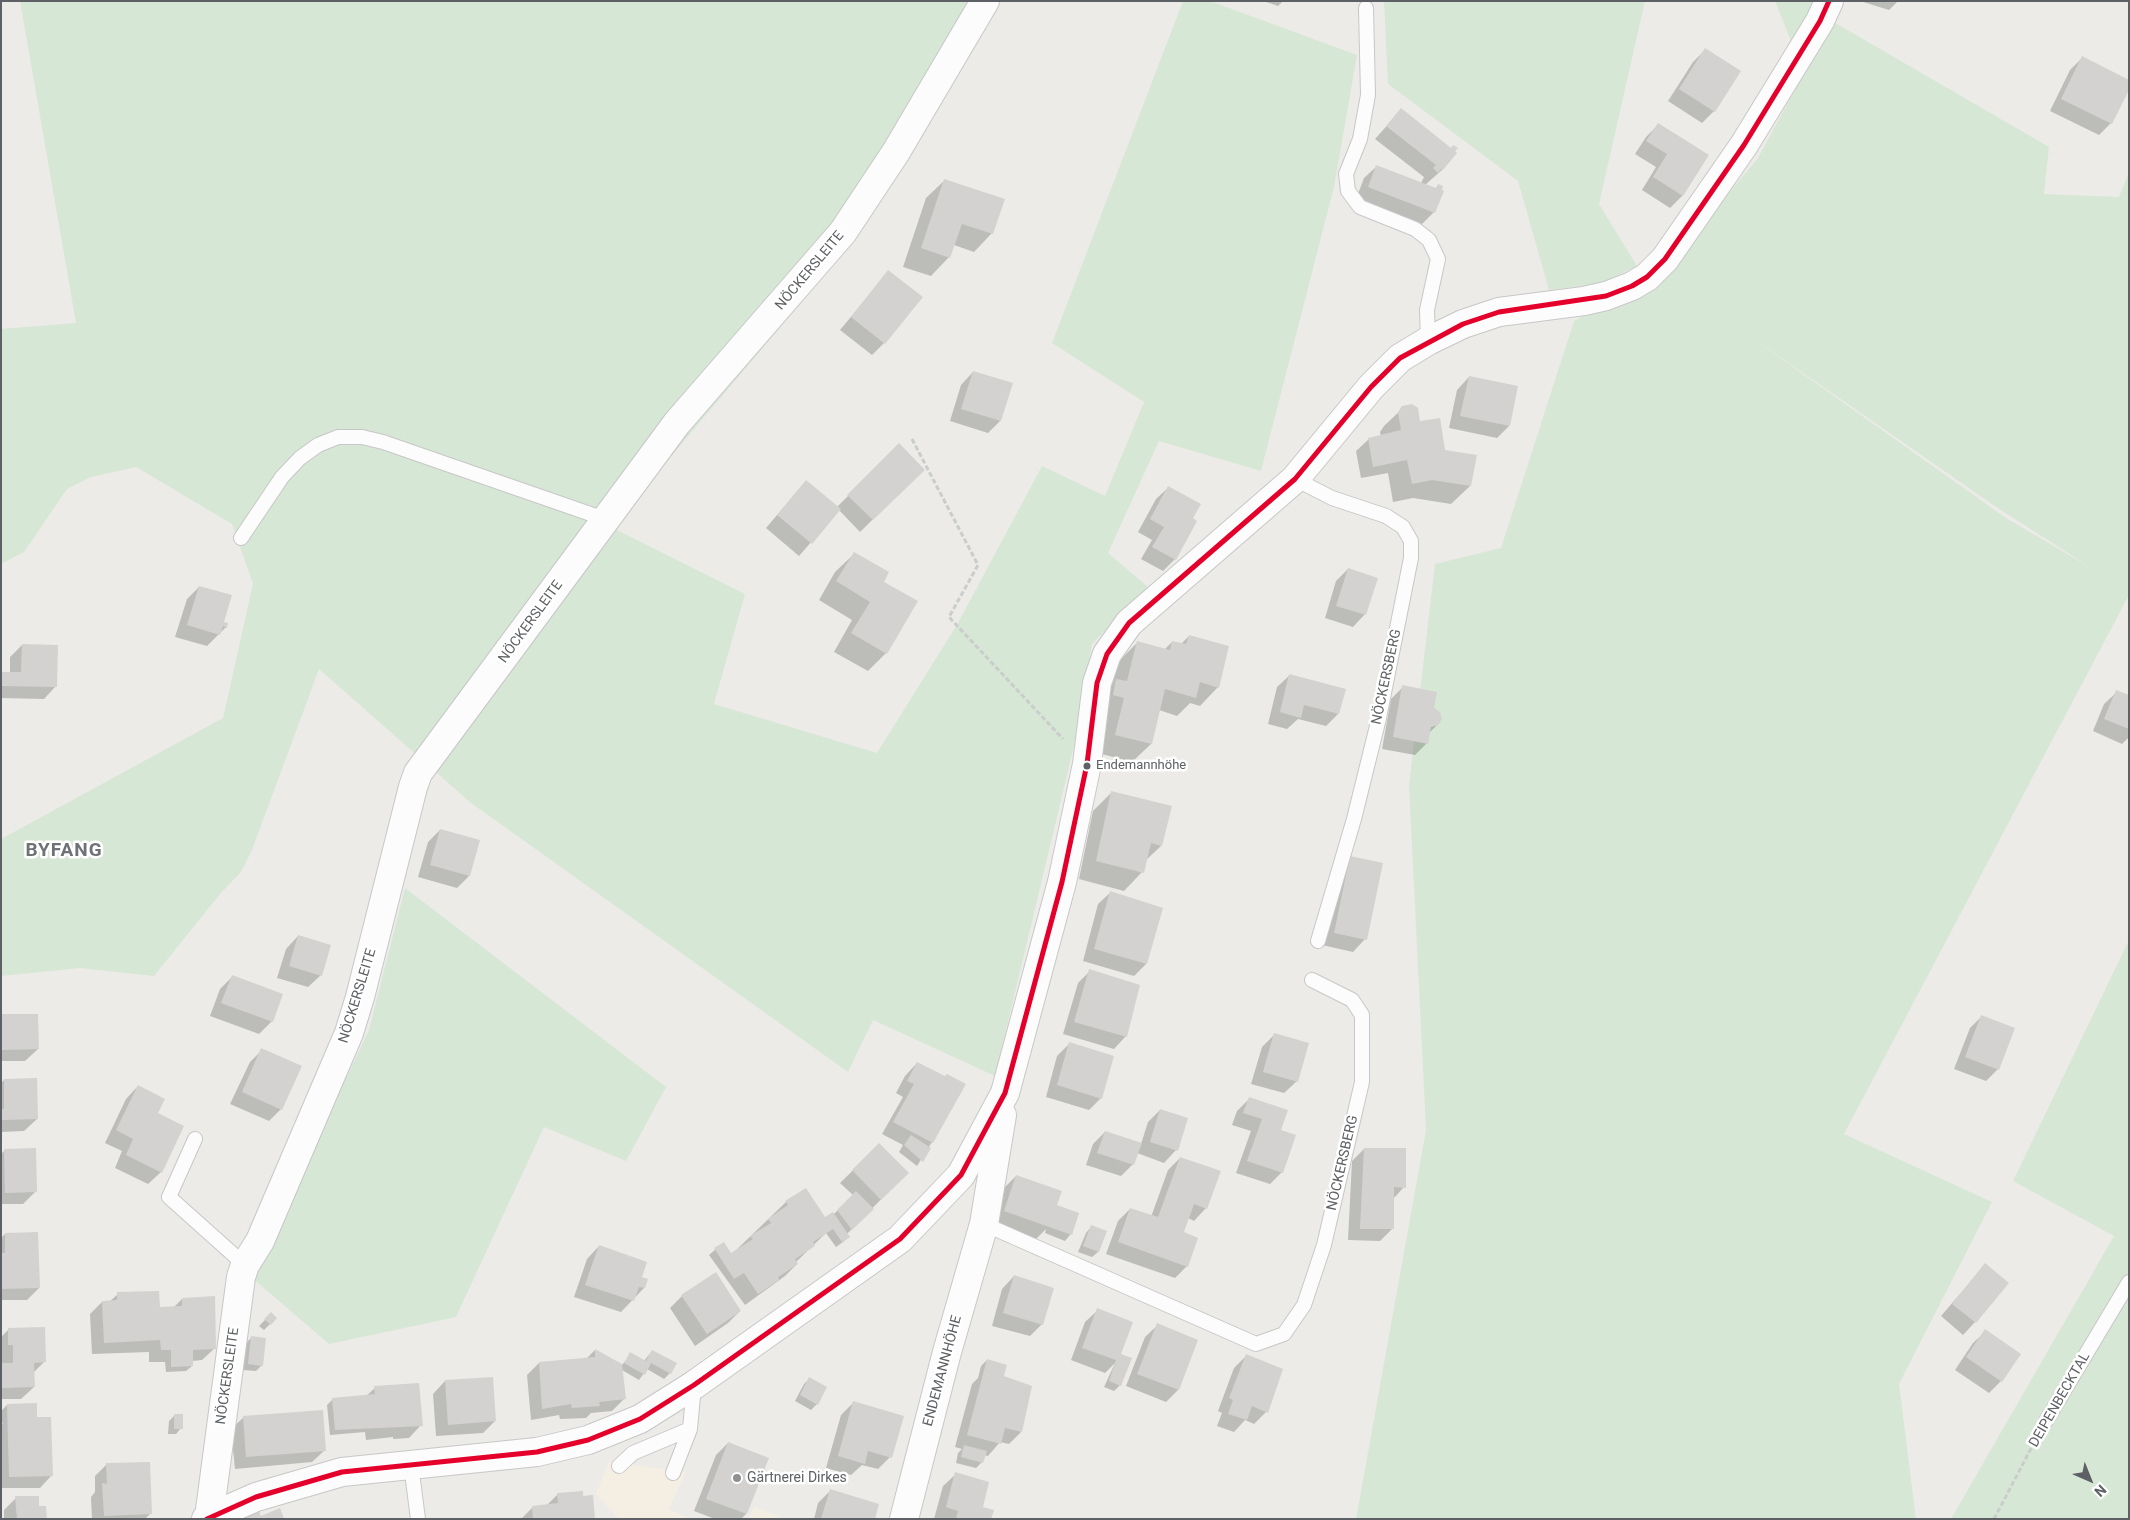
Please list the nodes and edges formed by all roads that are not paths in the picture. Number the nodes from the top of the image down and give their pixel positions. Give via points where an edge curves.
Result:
1 (985, 1) edge
2 (1828, 1) edge
3 (1366, 8) dead end
4 (1428, 341) junction
5 (1295, 478) junction
6 (605, 519) junction
7 (241, 538) dead end
8 (1318, 941) dead end
9 (1312, 980) dead end
10 (1005, 1092) junction
11 (195, 1139) dead end
12 (984, 1224) junction
13 (245, 1265) junction
14 (2129, 1282) edge
15 (694, 1386) junction
16 (2046, 1421) road end
17 (690, 1429) junction
18 (411, 1465) junction
19 (619, 1466) dead end
20 (673, 1473) dead end
21 (207, 1518) edge
22 (418, 1519) edge
23 (904, 1519) edge

1 - 6 street, NÖCKERSLEITE via 896,152 843,232 677,423
2 - 4 street via 1820,21 1744,145 1665,259 1647,277 1614,293 1584,301 1499,312 1463,324
3 - 4 lane via 1368,95 1360,139 1346,174 1348,191 1360,207 1415,229 1429,240 1438,259 1427,310
4 - 5 street via 1400,358 1371,387
5 - 8 lane, NÖCKERSBERG via 1332,498 1386,516 1403,527 1411,541 1411,558 1379,718 1354,819
5 - 10 street via 1129,623 1107,654 1097,683 1087,764 1062,882
6 - 7 lane via 383,442 362,437 338,437 318,445 300,458 282,477
6 - 13 street, NÖCKERSLEITE via 418,773 349,1033 260,1241
9 - 12 lane, NÖCKERSBERG via 1352,1000 1362,1015 1362,1082 1324,1245 1304,1305 1284,1334 1256,1344
10 - 12 street, ENDEMANNHÖHE
10 - 15 street via 961,1175 900,1239
11 - 13 lane via 169,1197
12 - 23 street, ENDEMANNHÖHE
13 - 21 street, NÖCKERSLEITE
14 - 16 lane, DEIPENBECKTAL
15 - 17 lane
15 - 18 street via 640,1419 588,1440 537,1452
17 - 19 lane via 633,1453
17 - 20 lane
18 - 21 street via 342,1472 310,1480 256,1497
18 - 22 lane

